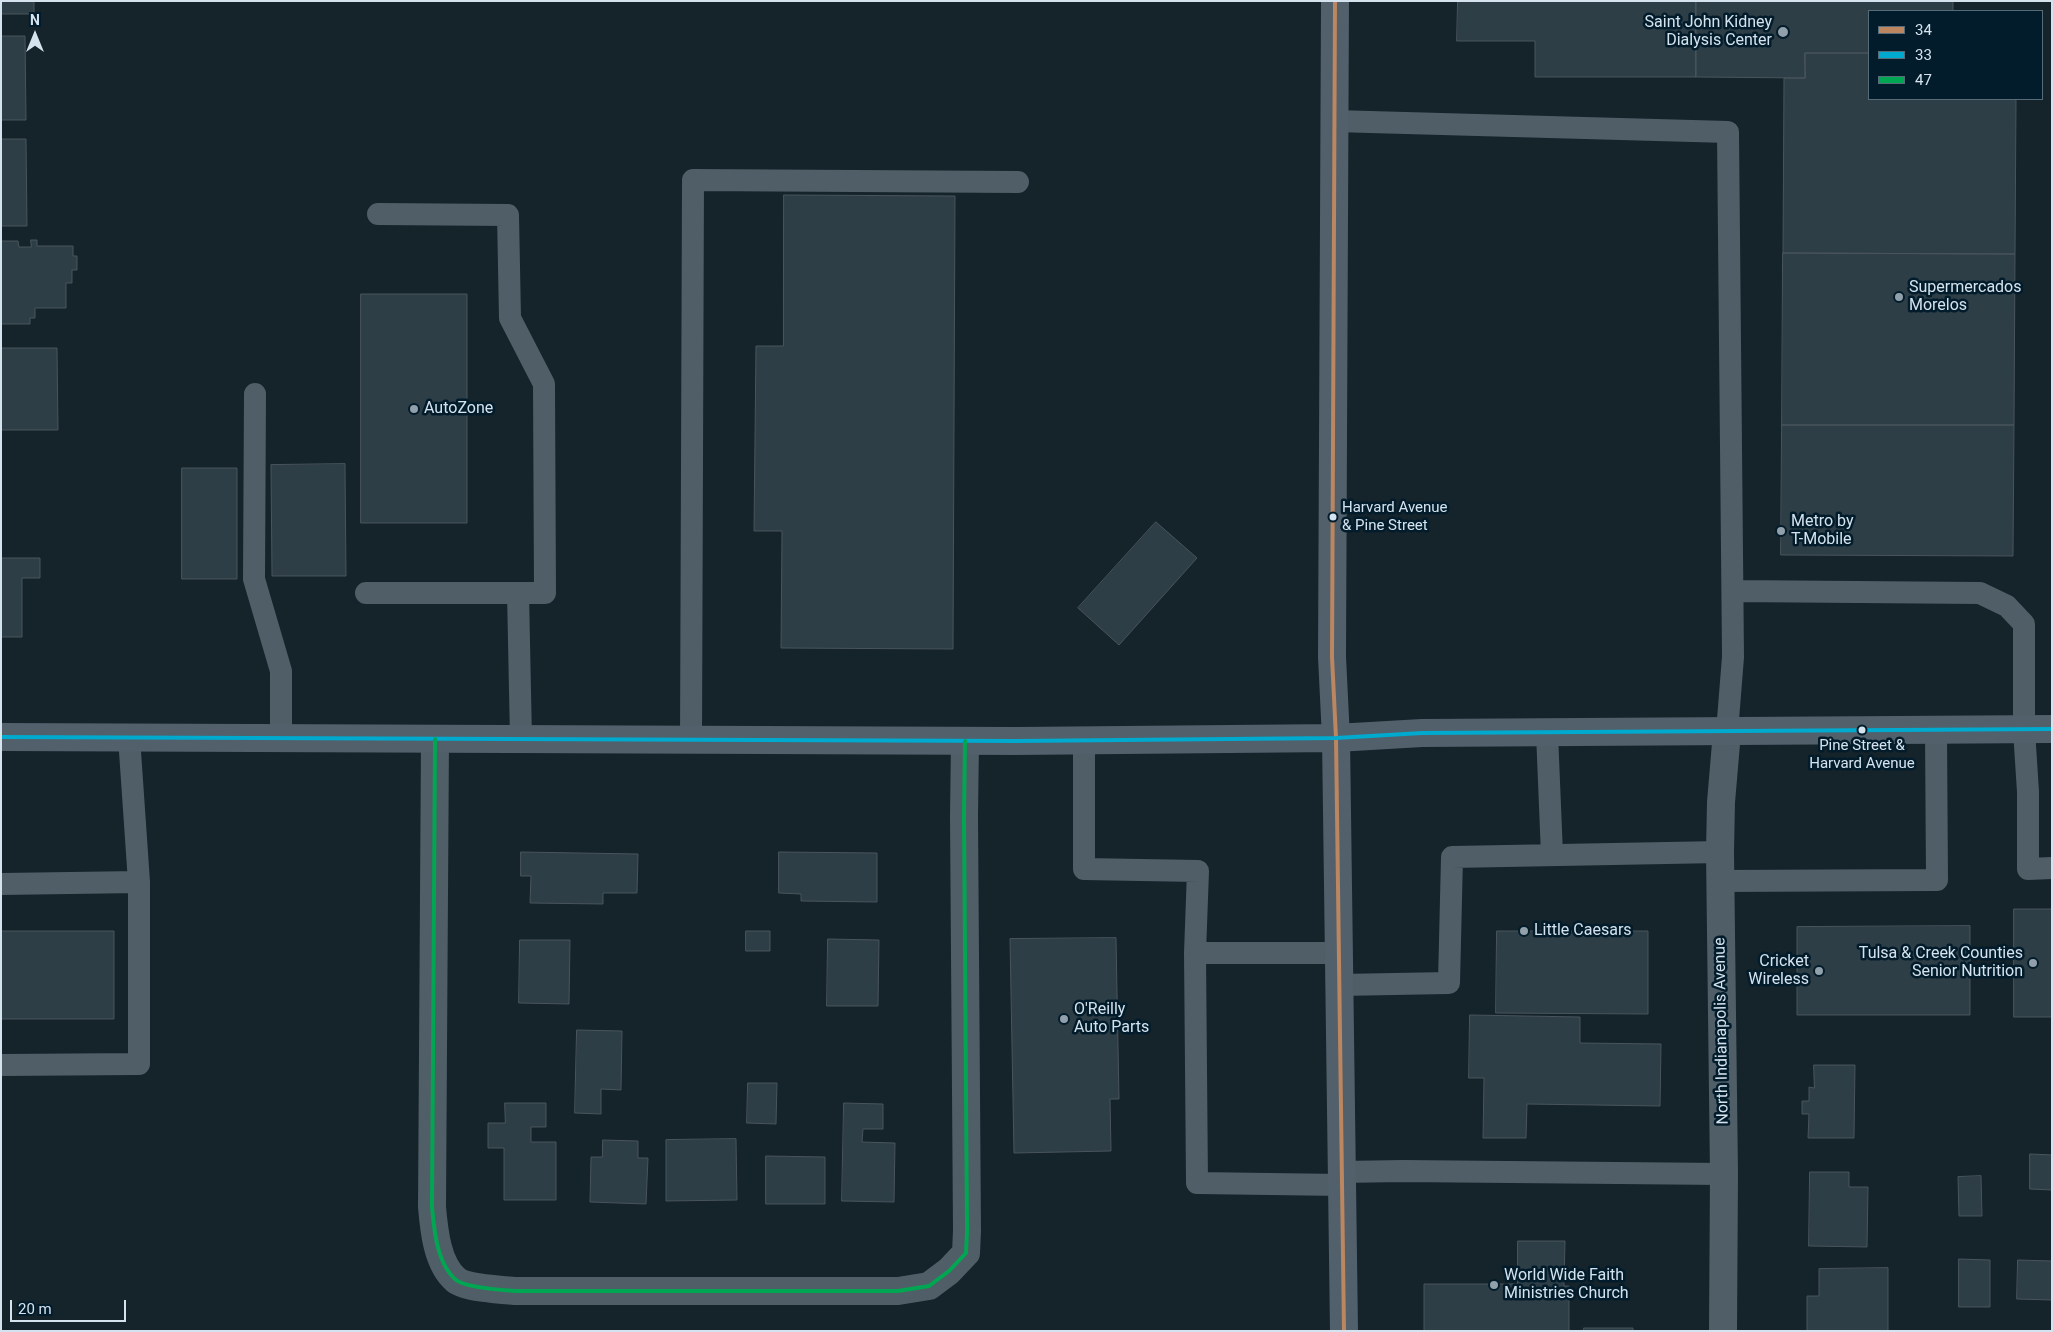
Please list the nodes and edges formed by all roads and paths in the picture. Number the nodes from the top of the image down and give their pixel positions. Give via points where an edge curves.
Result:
1 (1335, 1) edge
2 (1334, 121) junction
3 (1018, 182) dead end
4 (378, 214) dead end
5 (256, 394) dead end
6 (1733, 591) junction
7 (366, 593) dead end
8 (518, 593) junction
9 (2024, 730) junction
10 (2052, 730) edge
11 (1936, 731) junction
12 (1727, 732) junction
13 (1547, 733) junction
14 (1, 737) edge
15 (129, 737) junction
16 (1336, 738) junction
17 (281, 739) junction
18 (435, 739) junction
19 (521, 739) junction
20 (1084, 740) junction
21 (691, 741) junction
22 (965, 741) junction
23 (1720, 852) junction
24 (1552, 855) junction
25 (2052, 868) edge
26 (1720, 881) junction
27 (139, 882) junction
28 (1, 884) edge
29 (1195, 953) junction
30 (1339, 953) junction
31 (1339, 985) junction
32 (1, 1065) edge
33 (1724, 1174) junction
34 (1342, 1179) junction
35 (1344, 1331) edge
36 (1723, 1331) edge

1 - 2 main road
2 - 6 lane via 1728,132
2 - 16 main road via 1332,657
3 - 21 lane via 693,180
4 - 8 lane via 508,215 510,318 544,384 545,593
5 - 17 lane via 254,579 281,671
6 - 9 lane via 1980,593 2007,606 2024,624
6 - 12 lane via 1734,657
7 - 8 lane
8 - 19 lane
9 - 10 main road
9 - 11 main road
9 - 25 lane via 2028,869
11 - 12 main road
11 - 26 lane via 1937,880
12 - 13 main road
12 - 23 street, North Indianapolis Avenue
13 - 16 main road via 1422,733
13 - 24 lane
14 - 15 main road
15 - 17 main road
15 - 27 lane
16 - 20 main road
16 - 30 main road
17 - 18 main road
18 - 19 main road
18 - 22 street via 432,1207 435,1237 442,1260 456,1280 479,1288 516,1291 898,1291 929,1286 966,1253
19 - 21 main road
20 - 22 main road
20 - 29 lane via 1084,869 1198,871
21 - 22 main road
23 - 24 lane
23 - 26 street, North Indianapolis Avenue
24 - 31 lane via 1452,857 1449,983
26 - 33 street, North Indianapolis Avenue
27 - 28 lane
27 - 32 lane via 139,1064
29 - 30 lane
29 - 34 lane via 1197,1183
30 - 31 main road
31 - 34 main road
33 - 34 lane via 1403,1170
33 - 36 street, North Indianapolis Avenue
34 - 35 main road

